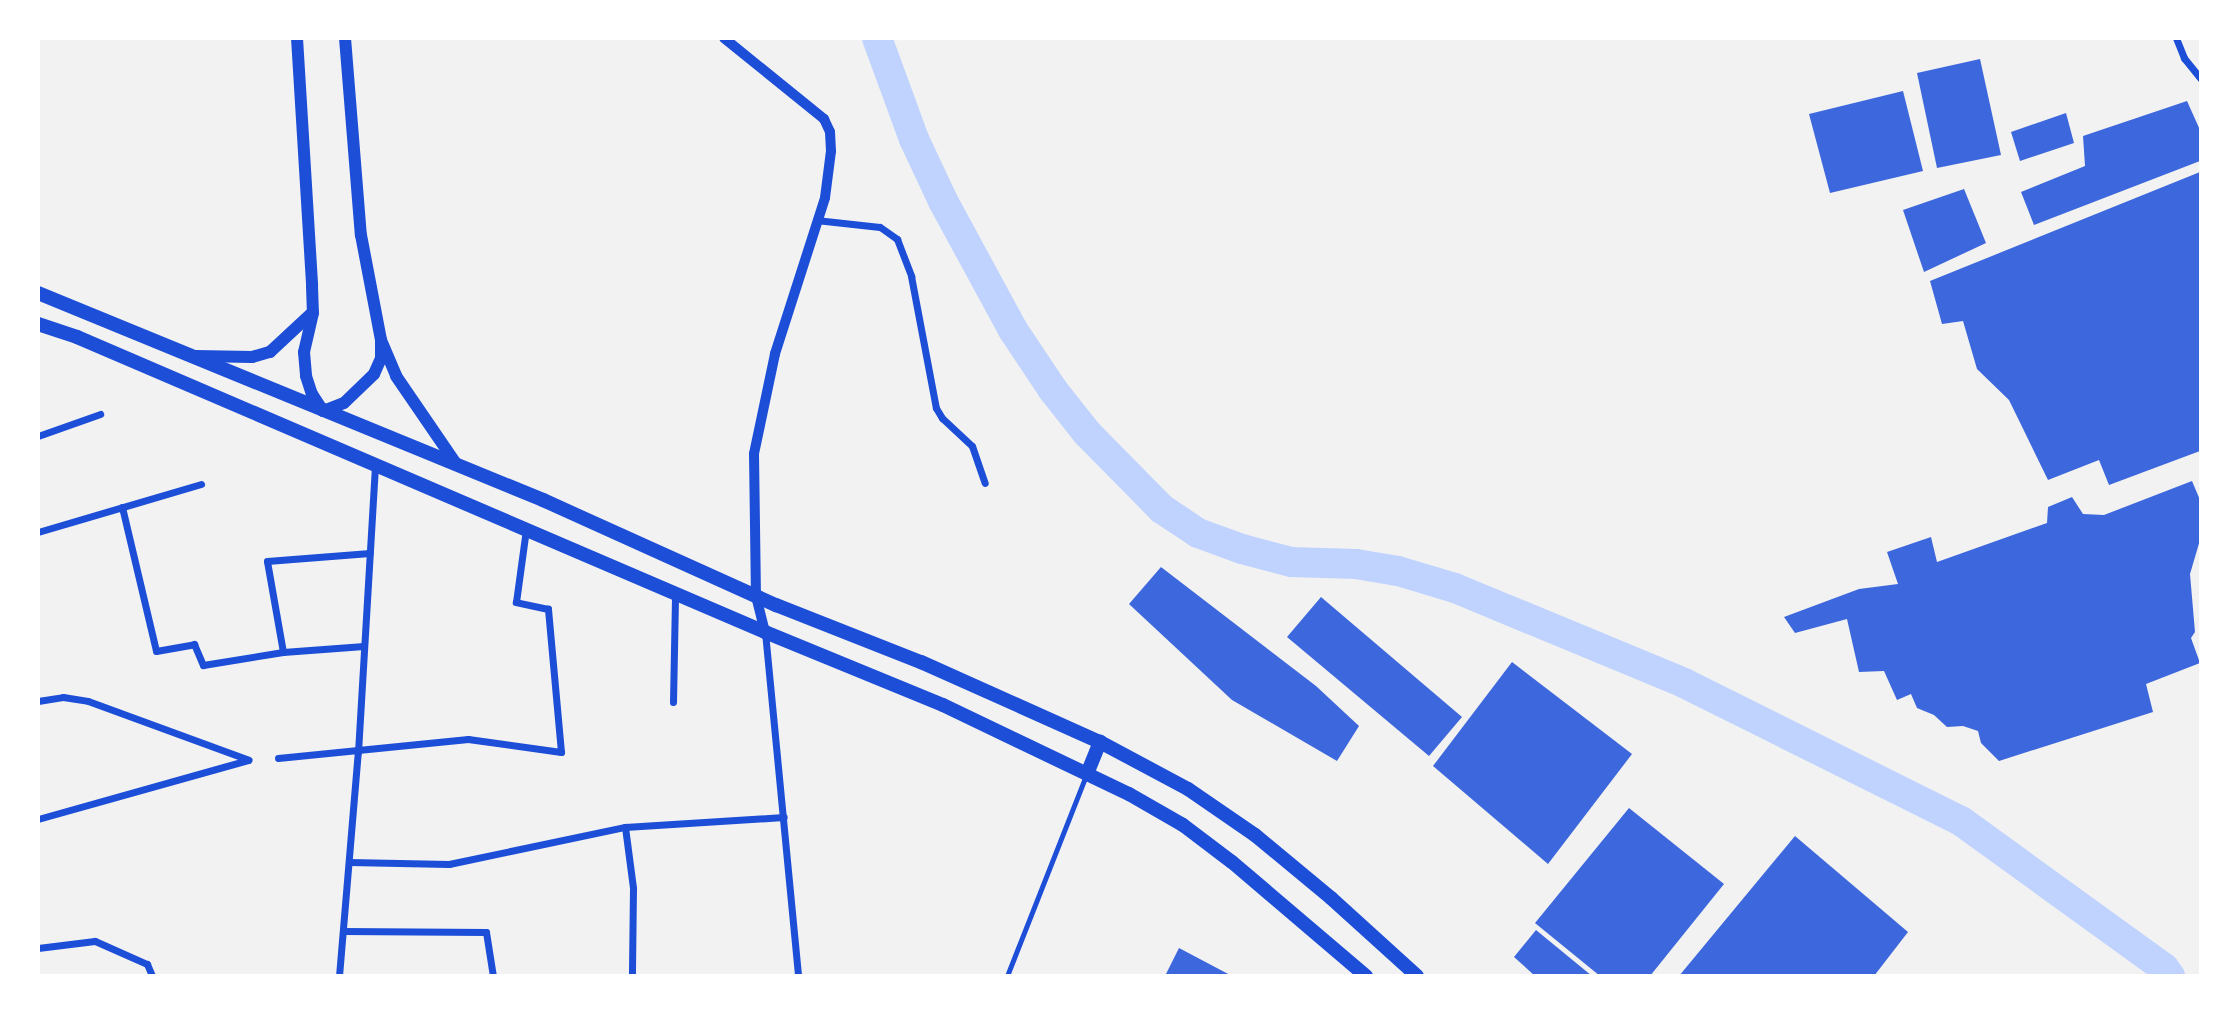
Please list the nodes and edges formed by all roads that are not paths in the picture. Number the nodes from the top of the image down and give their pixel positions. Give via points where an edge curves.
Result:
1 (297, 38) edge
2 (345, 38) edge
3 (724, 38) edge
4 (2175, 38) edge
5 (2200, 78) edge
6 (816, 220) junction
7 (38, 293) edge
8 (313, 313) junction
9 (38, 324) edge
10 (381, 340) junction
11 (196, 356) junction
12 (323, 411) junction
13 (100, 414) dead end
14 (38, 436) edge
15 (375, 464) junction
16 (457, 466) junction
17 (985, 483) dead end
18 (201, 484) dead end
19 (122, 507) junction
20 (527, 528) junction
21 (38, 533) edge
22 (370, 553) junction
23 (675, 592) junction
24 (756, 596) junction
25 (765, 632) junction
26 (364, 646) junction
27 (283, 652) junction
28 (38, 701) edge
29 (673, 702) dead end
30 (1100, 742) junction
31 (358, 752) junction
32 (278, 758) dead end
33 (1087, 774) junction
34 (784, 817) junction
35 (38, 819) edge
36 (625, 827) junction
37 (349, 862) junction
38 (343, 931) junction
39 (38, 948) edge
40 (152, 975) edge
41 (339, 975) edge
42 (493, 975) edge
43 (632, 975) edge
44 (799, 975) edge
45 (1007, 975) edge
46 (1366, 975) edge
47 (1417, 975) edge

1 - 8 main road
2 - 10 main road via 361,235
3 - 6 street via 824,119 830,132 830,173
4 - 5 street
6 - 17 street via 880,227 897,239 911,276 936,408 972,446
6 - 24 street via 775,354 754,454
7 - 11 highway
8 - 11 main road via 270,352
8 - 12 main road via 304,352 306,376
9 - 15 highway
10 - 12 main road via 381,358 374,374 344,403
10 - 16 main road via 396,376
11 - 12 highway
12 - 16 highway
13 - 14 street
15 - 20 highway
15 - 22 street
16 - 24 highway
18 - 19 street
19 - 21 street
19 - 27 street via 156,651 194,644 203,666
20 - 23 highway
20 - 31 street via 516,602 548,609 561,752 468,739
22 - 26 street
22 - 27 street via 267,561
23 - 25 highway
23 - 29 street
24 - 25 street
24 - 30 highway
25 - 33 highway via 943,705
25 - 34 street
26 - 27 street
26 - 31 street
28 - 35 street via 63,697 88,701 249,760
30 - 33 highway
30 - 47 highway via 1188,789 1255,835
31 - 32 street
31 - 37 street
33 - 45 lane
33 - 46 highway via 1183,825
34 - 36 street
34 - 44 street
36 - 37 street via 449,864
36 - 43 street via 633,888
37 - 38 street
38 - 41 street
38 - 42 street via 486,932
39 - 40 street via 95,941 147,964

